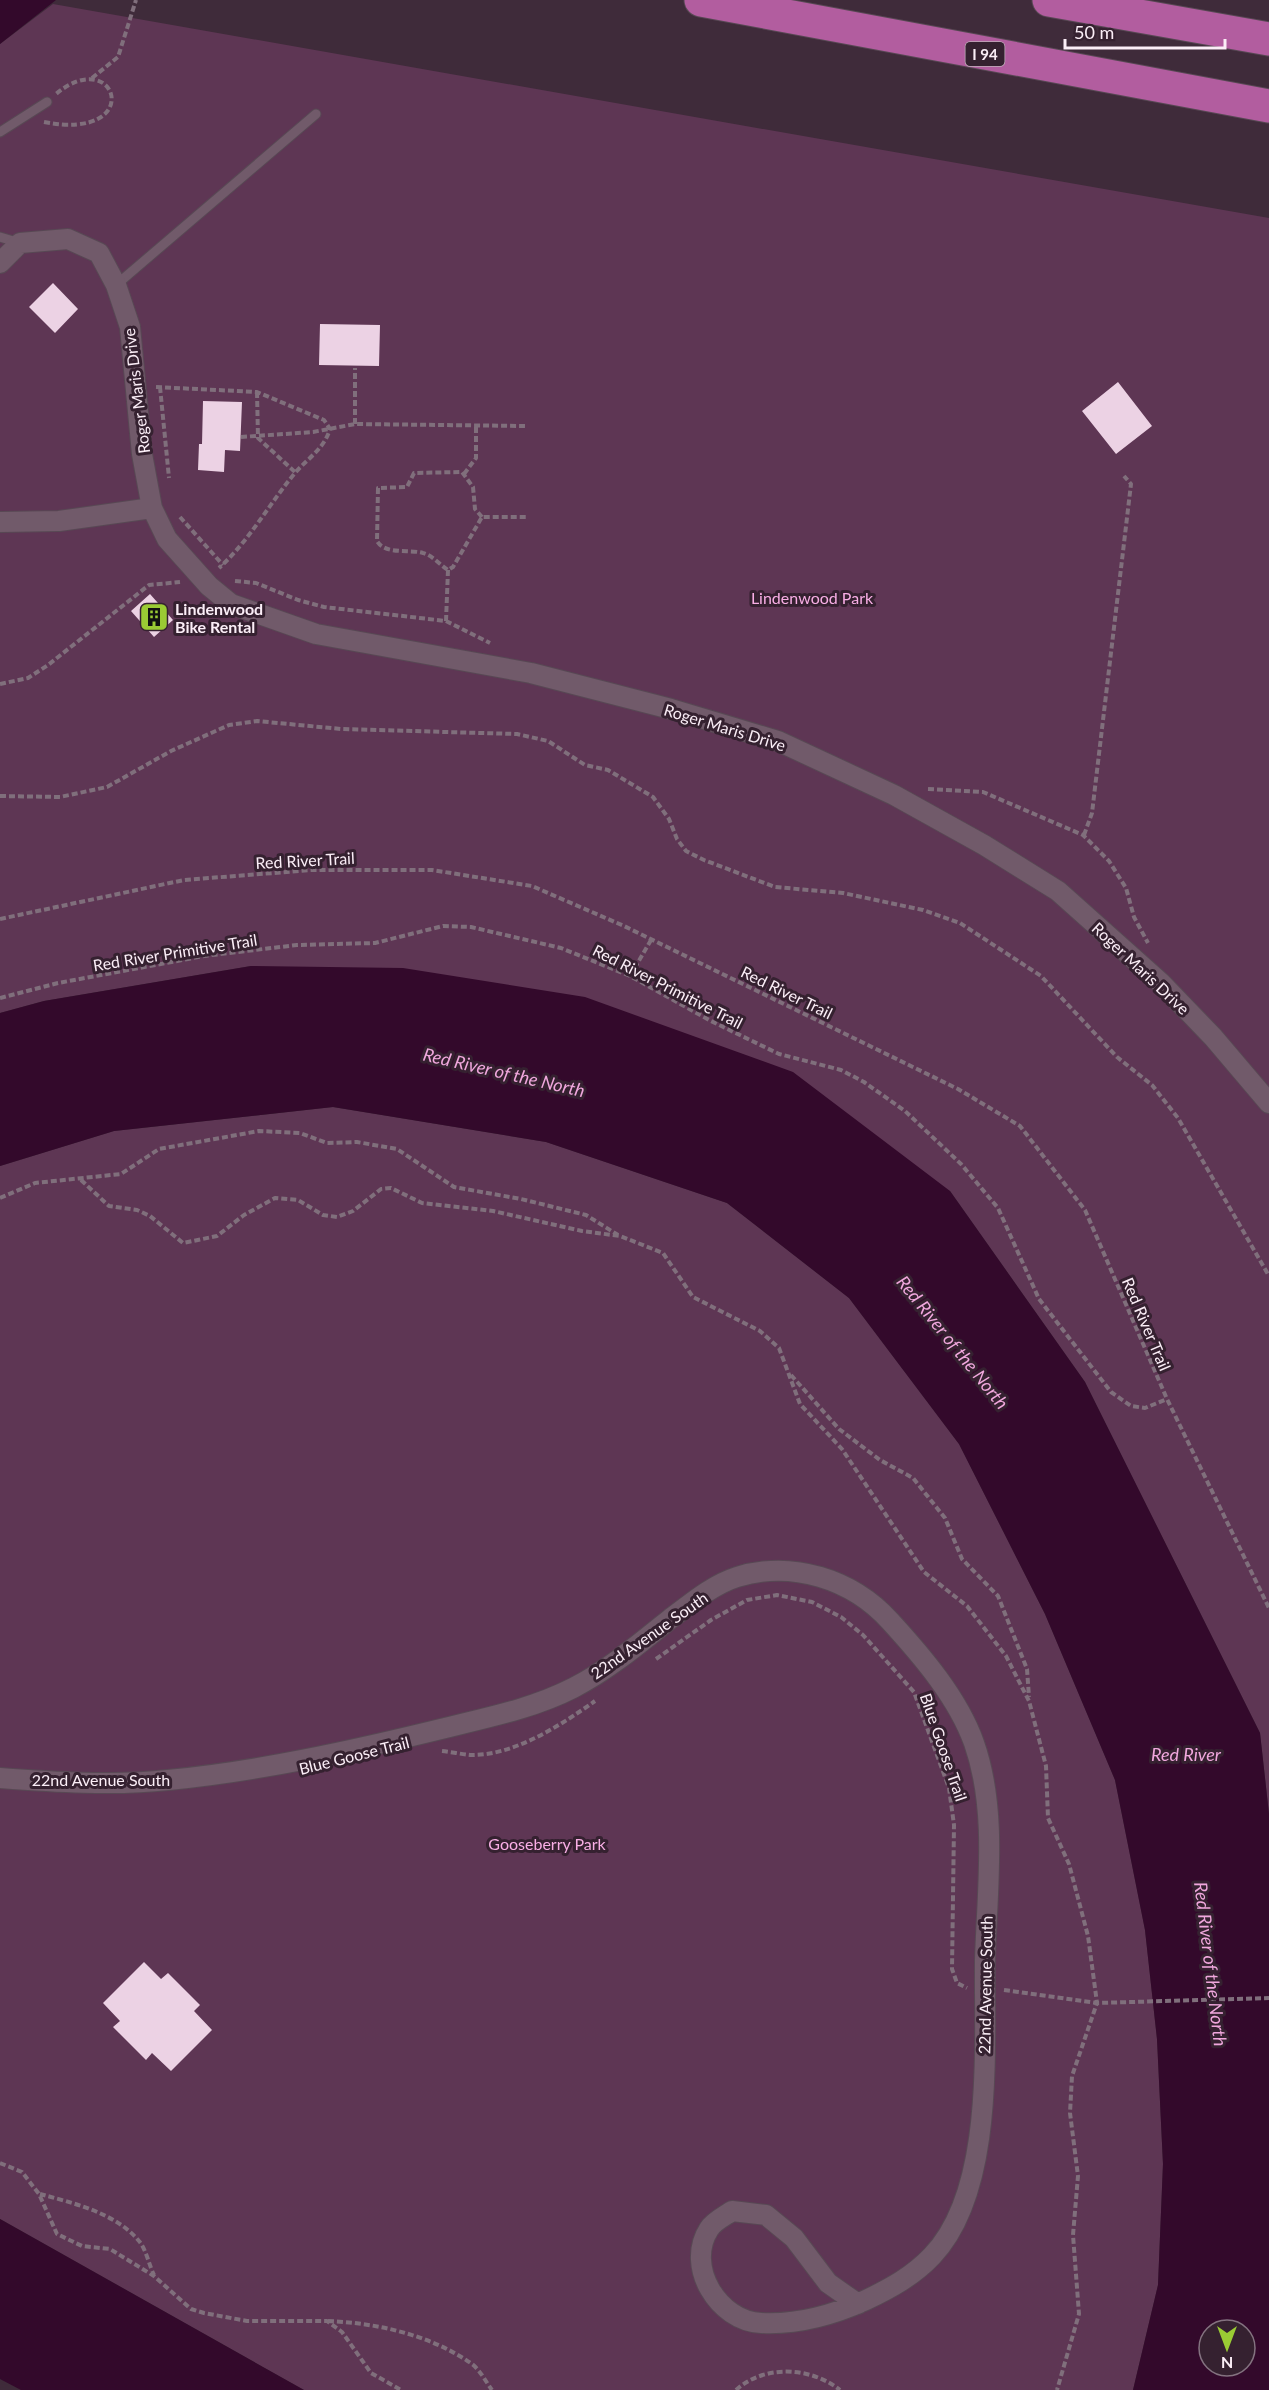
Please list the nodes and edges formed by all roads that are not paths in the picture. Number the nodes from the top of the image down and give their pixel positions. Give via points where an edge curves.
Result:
1 (701, 0) edge
2 (1048, 0) edge
3 (1269, 39) edge
4 (46, 102) road end
5 (1269, 106) edge
6 (316, 114) dead end
7 (0, 132) edge
8 (0, 237) edge
9 (20, 243) junction
10 (0, 263) edge
11 (116, 285) junction
12 (152, 508) junction
13 (0, 522) edge
14 (1269, 1103) edge
15 (0, 1778) edge
16 (858, 2304) junction

1 - 5 highway, I 94
2 - 3 highway
4 - 7 lane
6 - 11 lane
8 - 9 lane
9 - 10 street
9 - 11 street, Roger Maris Drive via 68,239 99,253
11 - 12 street, Roger Maris Drive via 130,327 142,454
12 - 13 street via 58,521
12 - 14 street, Roger Maris Drive via 167,539 231,604 316,634 531,673 671,709 778,741 894,795 1058,891 1161,983
15 - 16 street, 22nd Avenue South via 163,1781 251,1769 384,1743 518,1710 572,1689 621,1658 695,1599 736,1578 777,1571 818,1575 852,1590 887,1617 942,1685 973,1742 988,1828 984,2084 975,2167 958,2215 935,2253 900,2283
16 - 16 street, 22nd Avenue South via 828,2283 794,2238 766,2215 732,2211 711,2226 699,2252 704,2282 724,2307 753,2323 789,2323

